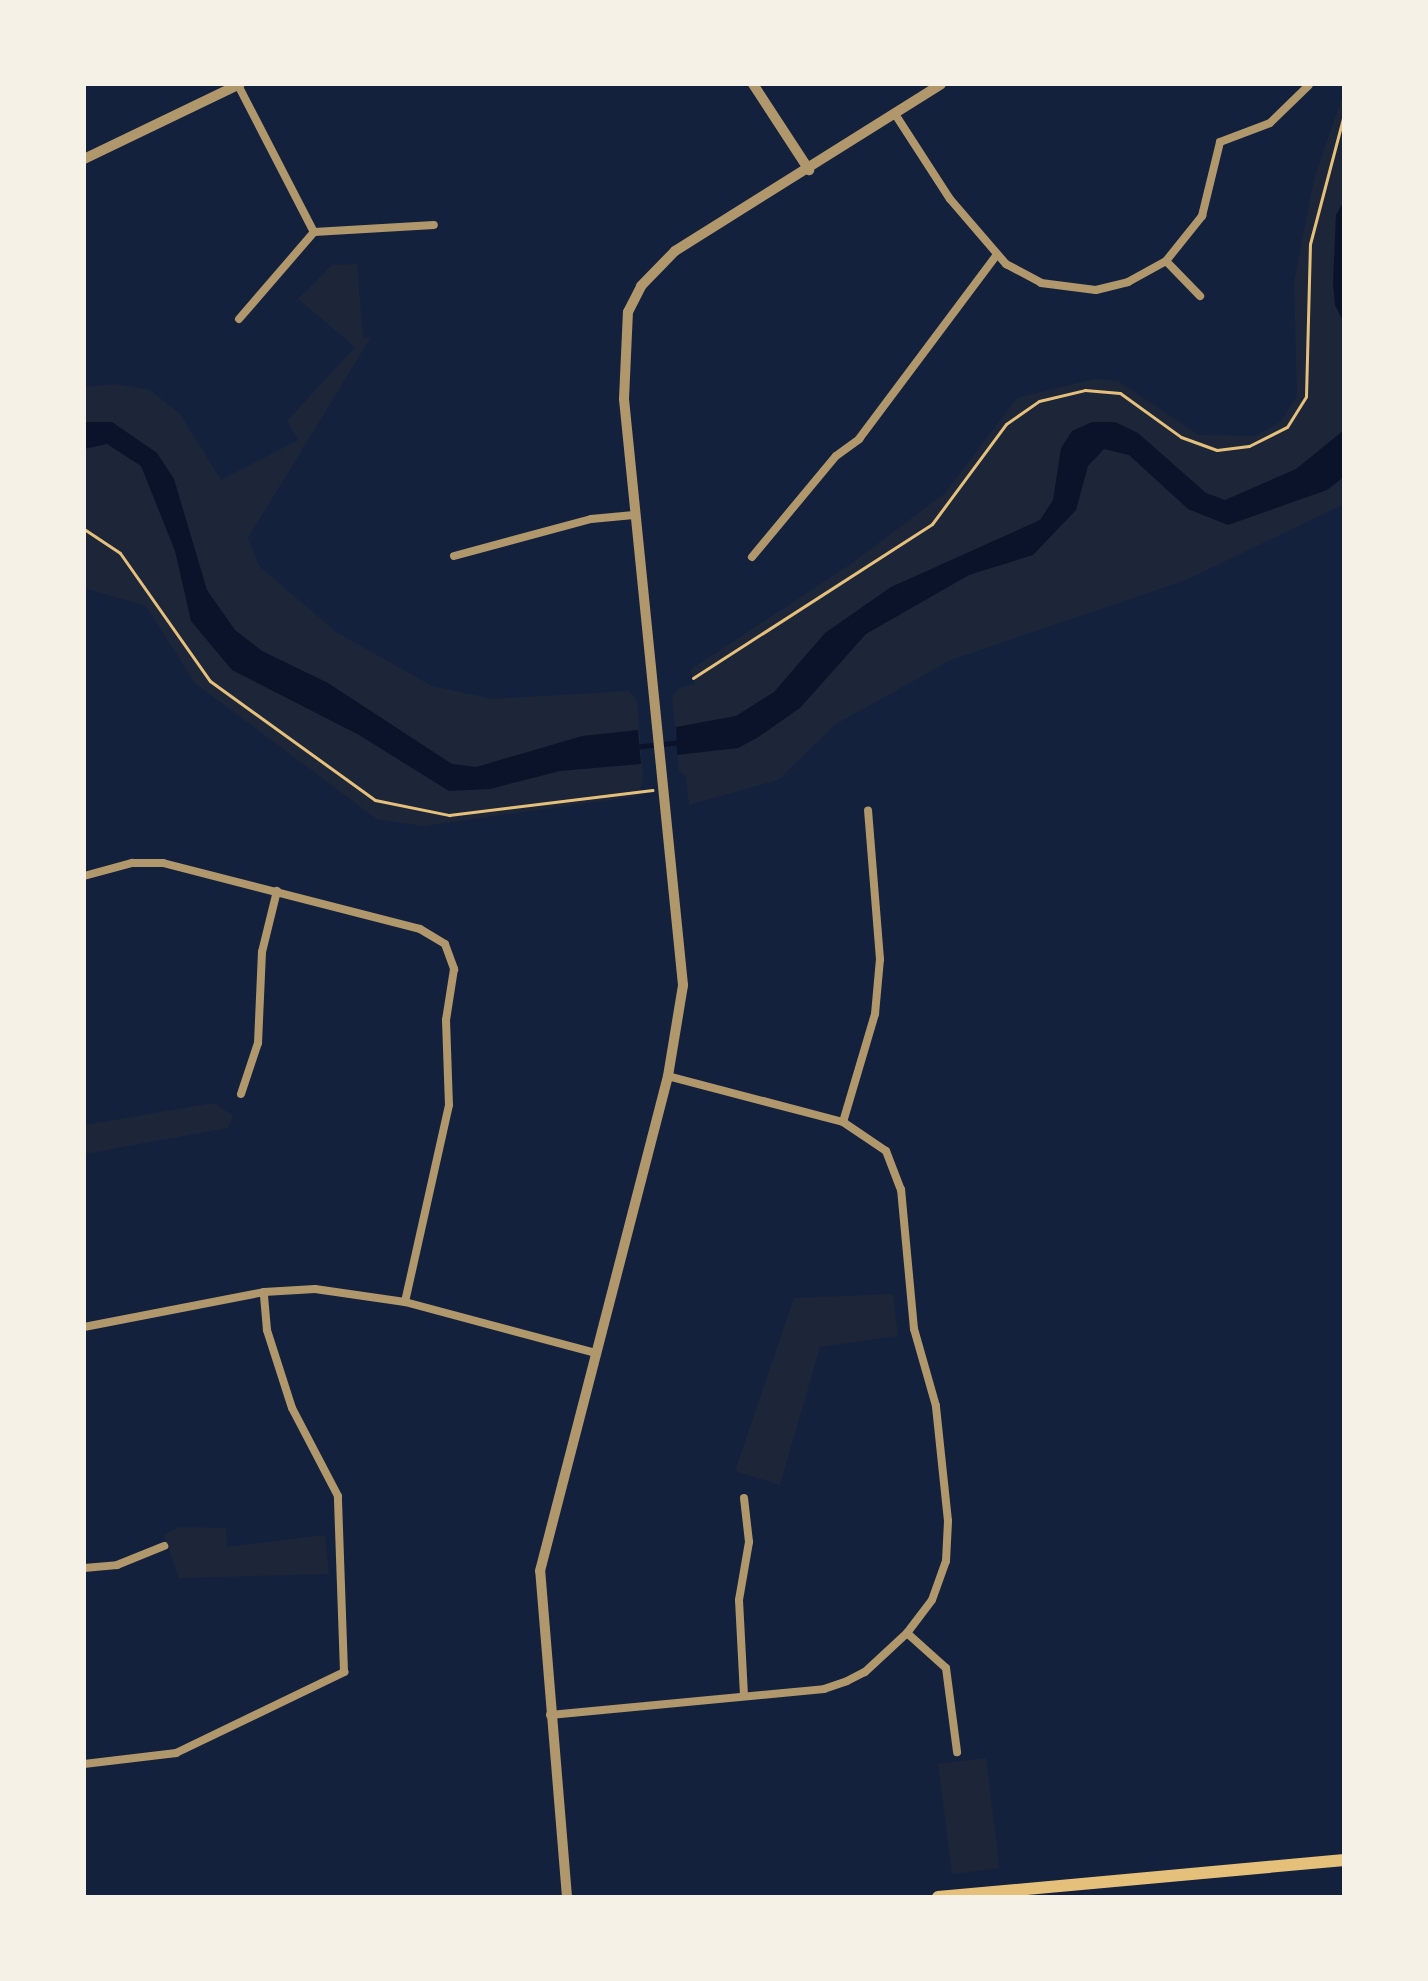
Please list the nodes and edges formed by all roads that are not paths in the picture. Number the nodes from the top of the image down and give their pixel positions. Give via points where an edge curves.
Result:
1 (239, 84) edge
2 (753, 84) edge
3 (941, 84) edge
4 (1309, 85) edge
5 (895, 114) junction
6 (84, 159) edge
7 (809, 170) junction
8 (434, 225) dead end
9 (314, 232) junction
10 (996, 256) junction
11 (1166, 261) junction
12 (1200, 296) dead end
13 (239, 319) dead end
14 (634, 515) junction
15 (454, 556) dead end
16 (752, 557) dead end
17 (868, 810) dead end
18 (84, 876) edge
19 (277, 891) junction
20 (668, 1076) junction
21 (241, 1094) dead end
22 (843, 1122) junction
23 (264, 1292) junction
24 (405, 1302) junction
25 (84, 1327) edge
26 (595, 1353) junction
27 (744, 1498) dead end
28 (164, 1546) dead end
29 (84, 1568) edge
30 (907, 1633) junction
31 (744, 1696) junction
32 (550, 1715) junction
33 (957, 1752) dead end
34 (84, 1764) edge
35 (1344, 1860) edge
36 (567, 1897) edge
37 (938, 1897) edge

1 - 6 street
1 - 9 street
2 - 7 street
3 - 5 street
4 - 11 street via 1270,123 1220,142 1202,216
5 - 7 street
5 - 10 street via 950,199
7 - 14 street via 675,251 641,286 628,312 622,367
8 - 9 street
9 - 13 street
10 - 11 street via 1041,283 1096,290 1128,282
10 - 16 street via 859,439 836,456
11 - 12 street
14 - 15 street via 591,519
14 - 20 street via 683,985
17 - 22 street via 880,959 875,1014
18 - 19 street via 132,863 163,863
19 - 21 street via 262,952 258,1043
19 - 24 street via 420,929 445,944 454,969 446,1020 449,1105
20 - 22 street
20 - 26 street
22 - 30 street via 874,1140 896,1168 914,1329 936,1406 948,1521 946,1561 932,1600
23 - 24 street via 315,1289
23 - 25 street
23 - 34 street via 267,1330 292,1408 338,1496 344,1672 176,1753
24 - 26 street
26 - 32 street via 540,1571
27 - 31 street via 749,1542 739,1600
28 - 29 street via 117,1565
30 - 31 street via 865,1672 847,1681
30 - 33 street via 946,1668
31 - 32 street
32 - 36 street
35 - 37 main road

